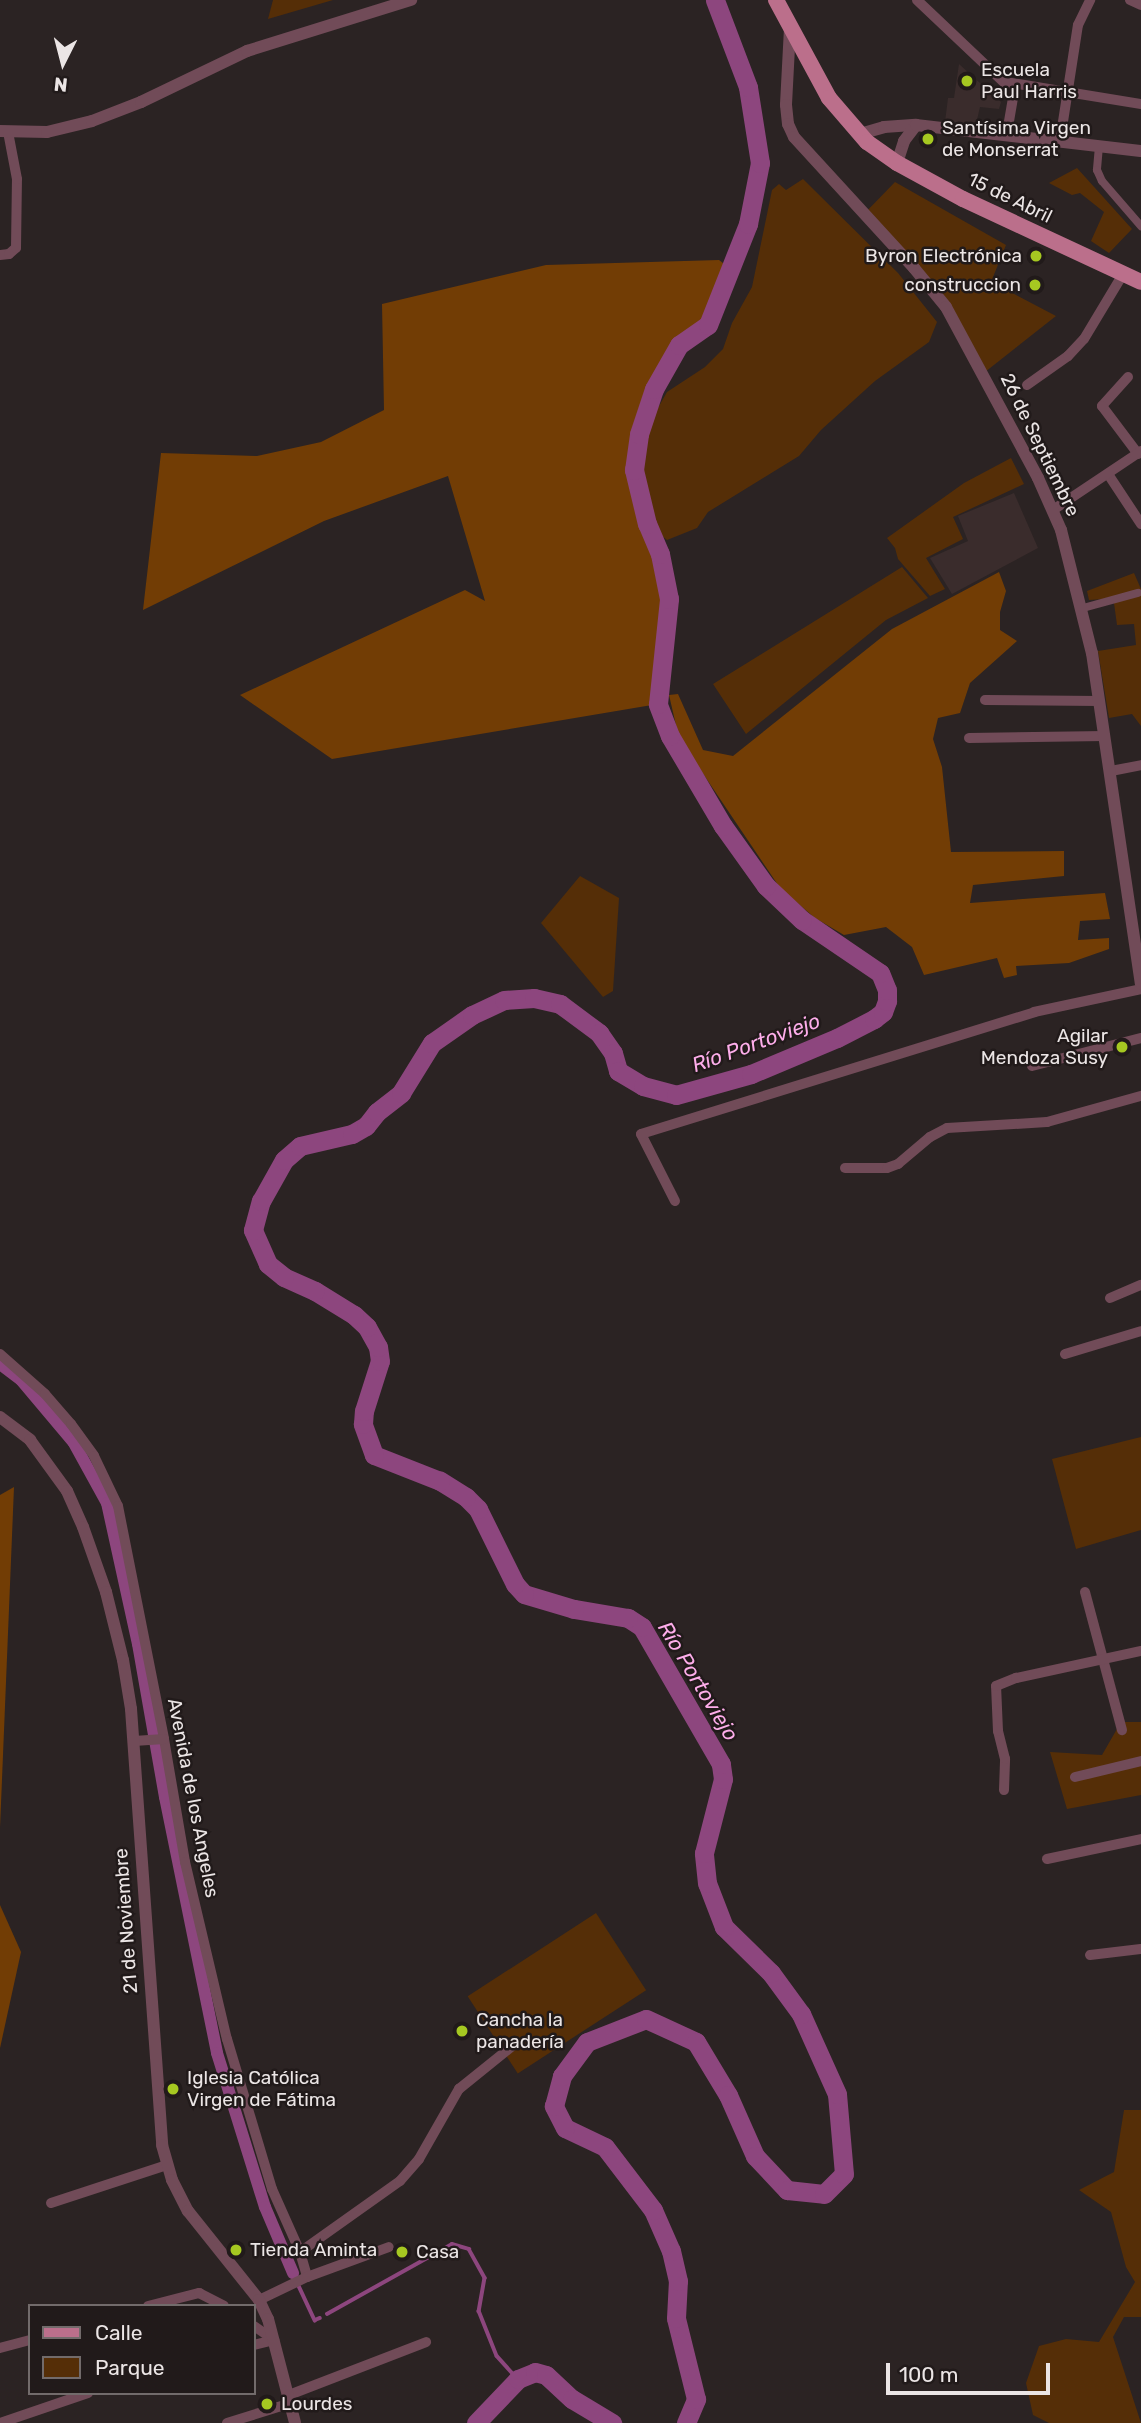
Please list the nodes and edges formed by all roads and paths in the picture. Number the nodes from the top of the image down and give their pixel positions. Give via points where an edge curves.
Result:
1 (411, 0) edge
2 (776, 0) edge
3 (1090, 0) edge
4 (1130, 0) edge
5 (925, 2) edge
6 (1141, 5) edge
7 (790, 28) junction
8 (1004, 82) junction
9 (1066, 93) junction
10 (1141, 104) edge
11 (916, 125) junction
12 (4, 132) edge
13 (1007, 133) junction
14 (860, 134) junction
15 (1060, 141) junction
16 (1099, 146) junction
17 (1141, 151) edge
18 (897, 163) junction
19 (1141, 226) edge
20 (0, 255) edge
21 (1123, 274) junction
22 (1141, 282) edge
23 (1128, 377) dead end
24 (1027, 385) dead end
25 (1140, 452) edge
26 (1108, 474) junction
27 (1053, 510) junction
28 (1141, 524) edge
29 (1138, 593) dead end
30 (1083, 608) junction
31 (985, 701) dead end
32 (1099, 701) junction
33 (1105, 736) junction
34 (970, 737) dead end
35 (1141, 765) edge
36 (1111, 771) junction
37 (1137, 929) edge
38 (1141, 986) edge
39 (1141, 1038) edge
40 (1032, 1066) dead end
41 (1141, 1096) edge
42 (845, 1168) dead end
43 (675, 1201) dead end
44 (1141, 1285) edge
45 (1110, 1298) dead end
46 (1141, 1331) edge
47 (0, 1354) edge
48 (1065, 1354) dead end
49 (0, 1417) edge
50 (1085, 1592) dead end
51 (1141, 1651) edge
52 (1103, 1660) junction
53 (1122, 1730) dead end
54 (150, 1740) junction
55 (1141, 1761) edge
56 (1075, 1777) dead end
57 (1004, 1790) dead end
58 (1141, 1839) edge
59 (1047, 1859) dead end
60 (1141, 1949) edge
61 (1090, 1955) dead end
62 (516, 2043) dead end
63 (167, 2165) junction
64 (51, 2203) dead end
65 (389, 2247) dead end
66 (300, 2252) junction
67 (307, 2277) junction
68 (259, 2300) junction
69 (156, 2304) edge
70 (220, 2304) edge
71 (256, 2327) edge
72 (274, 2340) junction
73 (28, 2341) edge
74 (426, 2342) dead end
75 (256, 2344) edge
76 (0, 2348) edge
77 (82, 2395) edge
78 (290, 2399) junction
79 (0, 2423) edge
80 (227, 2423) edge
81 (295, 2423) edge

1 - 12 street via 247,51 92,121 47,132
2 - 7 main road, 15 de Abril
3 - 9 street via 1078,25
4 - 6 street
5 - 8 street
7 - 14 main road, 15 de Abril via 830,98
7 - 27 street, 26 de Septiembre via 786,105 794,137 946,307
8 - 9 street
8 - 13 street via 1014,92
9 - 10 street
9 - 15 street
11 - 13 street
11 - 14 street
11 - 18 street via 904,141
12 - 20 street via 17,179 16,248
13 - 15 street
14 - 18 main road, 15 de Abril
15 - 16 street
16 - 17 street
16 - 19 street via 1097,170
18 - 21 main road, 15 de Abril
21 - 22 main road, 15 de Abril
21 - 24 street via 1084,339
23 - 25 street via 1102,406
25 - 26 street
26 - 27 street
26 - 28 street
27 - 30 street, 26 de Septiembre
29 - 30 street
30 - 32 street, 26 de Septiembre
31 - 32 street
32 - 33 street, 26 de Septiembre
33 - 34 street
33 - 36 street, 26 de Septiembre
35 - 36 street
36 - 37 street, 26 de Septiembre
37 - 38 street, 26 de Septiembre
38 - 43 street via 1034,1012 641,1135
39 - 40 street
41 - 42 street via 1047,1122 947,1128 898,1164
44 - 45 street
46 - 48 street
47 - 54 street, Avenida de los Angeles via 71,1424 94,1456 118,1506
49 - 54 street, 21 de Noviembre via 30,1440 66,1491 83,1527 117,1631 127,1682
50 - 52 street
51 - 52 street
52 - 53 street
52 - 57 street via 1002,1682 994,1690 1005,1759
54 - 63 street, 21 de Noviembre via 159,2121
54 - 66 street, Avenida de los Angeles via 237,2074 272,2189
55 - 56 street
58 - 59 street
60 - 61 street
62 - 66 street via 459,2089 419,2159 400,2180
63 - 64 street
63 - 68 street, 21 de Noviembre via 191,2217
65 - 67 street
66 - 67 street, Avenida de los Angeles
67 - 68 street
68 - 72 street, 21 de Noviembre
69 - 70 street via 200,2293
71 - 72 street
72 - 75 street
72 - 78 street, 21 de Noviembre
73 - 76 street
74 - 78 street
77 - 79 street
78 - 80 street
78 - 81 street, 21 de Noviembre

